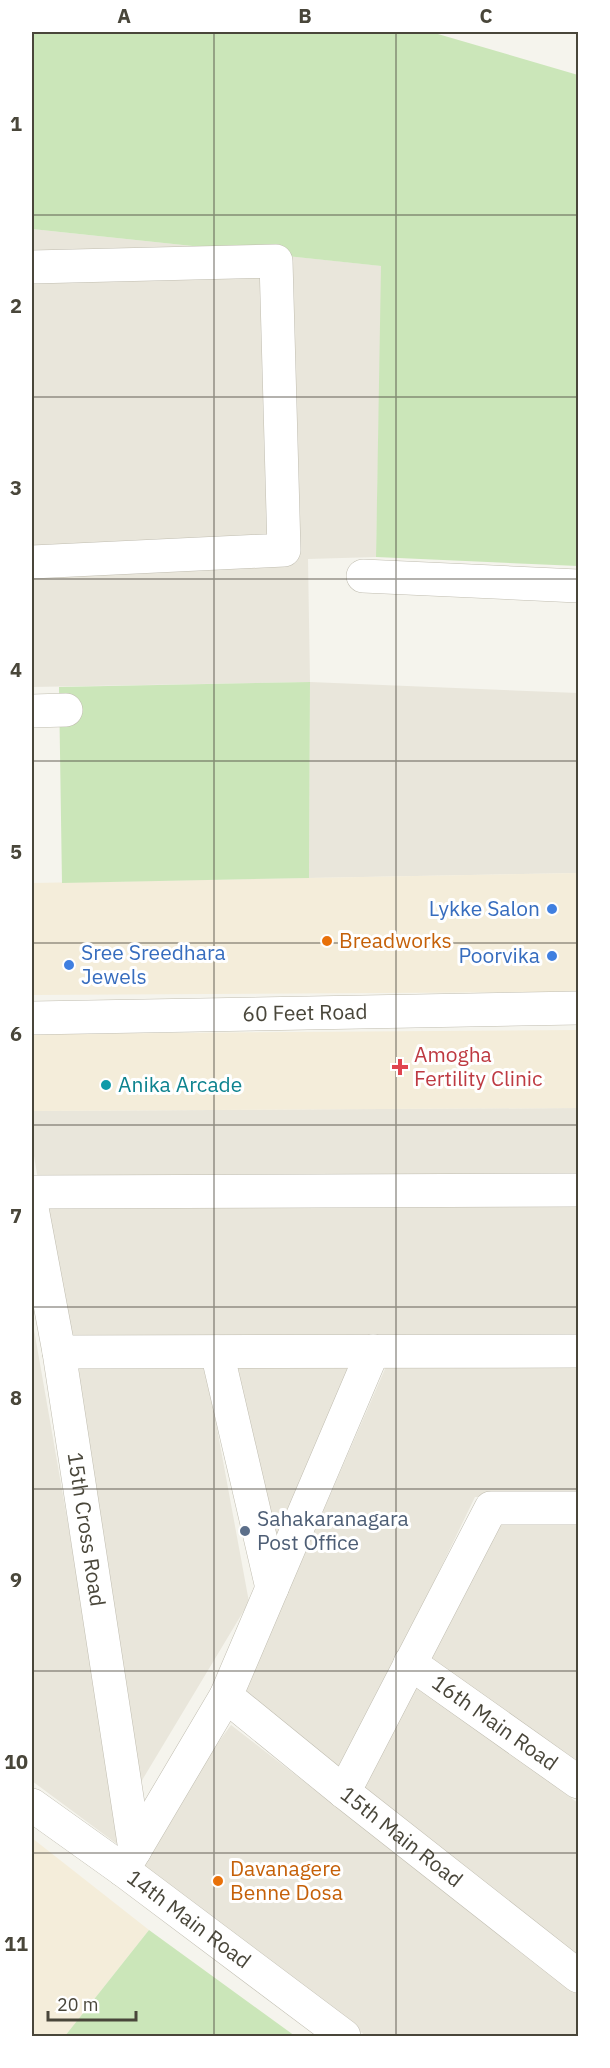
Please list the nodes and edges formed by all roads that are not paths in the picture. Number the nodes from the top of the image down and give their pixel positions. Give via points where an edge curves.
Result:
1 (32, 267) edge
2 (32, 562) edge
3 (363, 576) dead end
4 (579, 586) edge
5 (66, 710) dead end
6 (32, 711) edge
7 (579, 1008) edge
8 (32, 1018) edge
9 (579, 1190) edge
10 (32, 1192) edge
11 (32, 1208) edge
12 (579, 1350) edge
13 (373, 1351) junction
14 (59, 1352) junction
15 (217, 1352) junction
16 (579, 1508) edge
17 (272, 1588) junction
18 (410, 1663) junction
19 (226, 1696) junction
20 (579, 1782) edge
21 (344, 1792) junction
22 (32, 1805) edge
23 (129, 1860) junction
24 (579, 1976) edge
25 (344, 2037) edge

1 - 2 street via 276,261 285,550
3 - 4 street
5 - 6 street
7 - 8 street, 60 Feet Road
9 - 10 street
11 - 14 street, 15th Cross Road
12 - 13 street
13 - 15 street
13 - 17 street
14 - 15 street
14 - 23 street, 15th Cross Road
15 - 17 street
16 - 18 street via 491,1508
17 - 19 street
18 - 20 street, 16th Main Road
18 - 21 street
19 - 21 street, 15th Main Road
19 - 23 street
21 - 24 street, 15th Main Road
22 - 23 street, 14th Main Road
23 - 25 street, 14th Main Road

